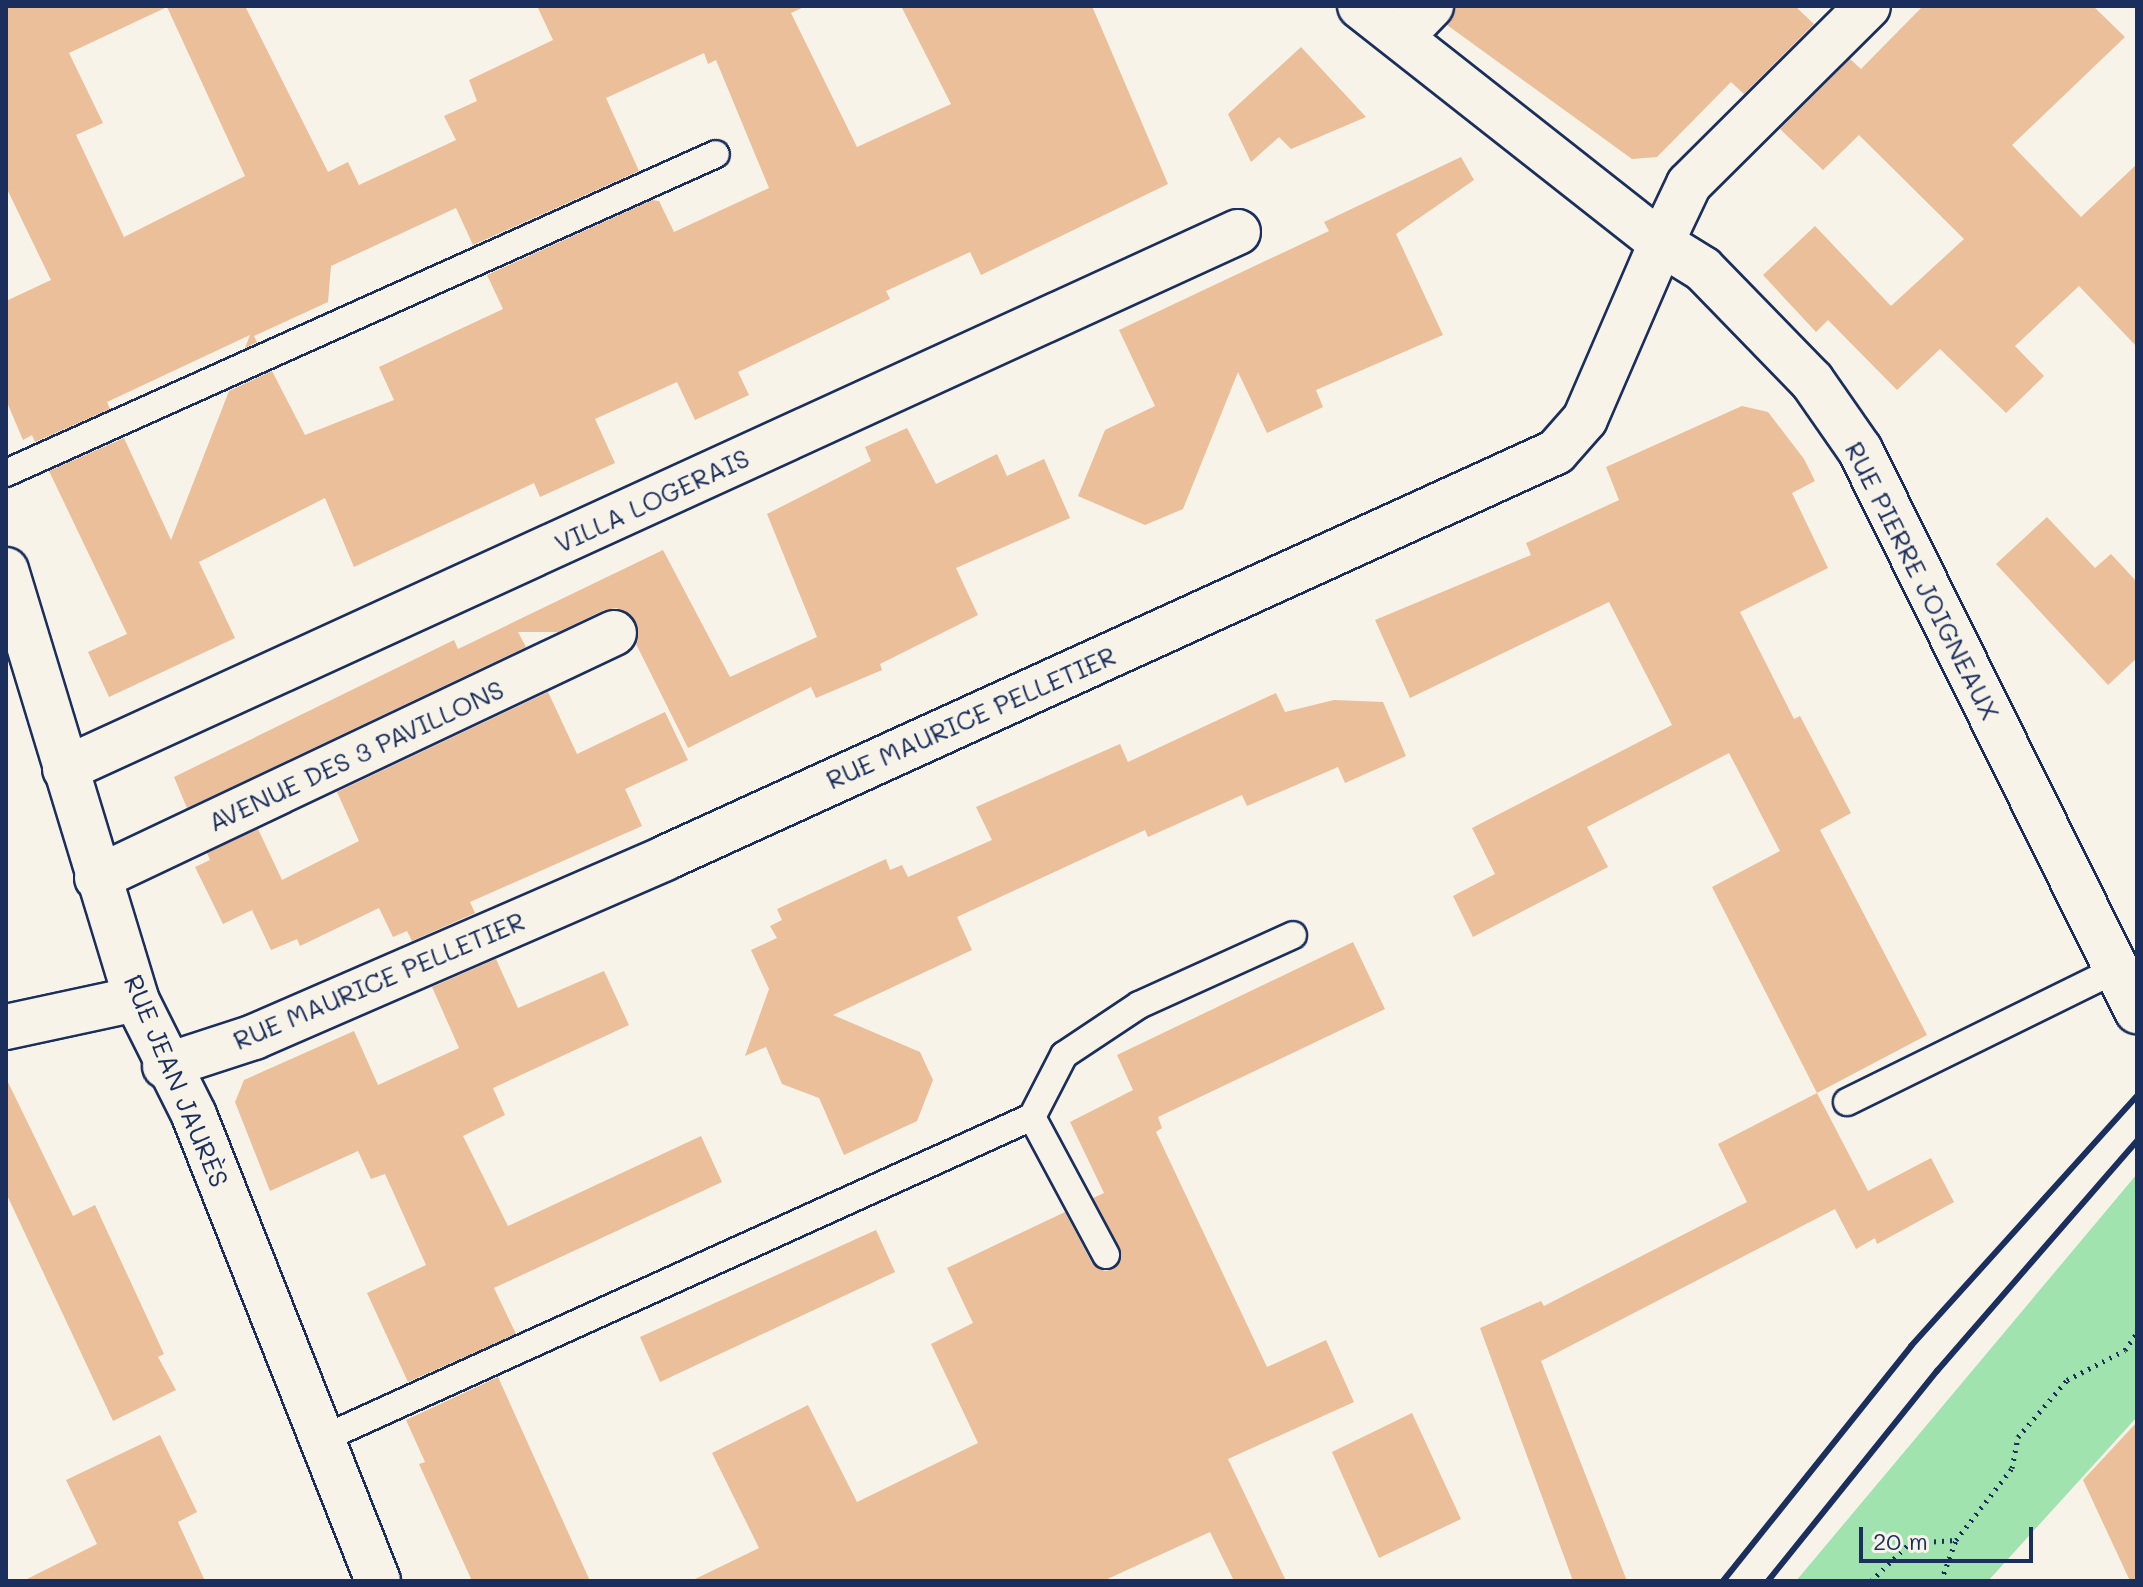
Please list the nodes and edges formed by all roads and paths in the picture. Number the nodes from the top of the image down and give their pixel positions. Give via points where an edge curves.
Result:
1 (1360, 6) edge
2 (1868, 6) edge
3 (1416, 21) edge
4 (716, 154) dead end
5 (1238, 232) dead end
6 (1661, 243) junction
7 (6, 473) edge
8 (6, 570) edge
9 (614, 633) dead end
10 (65, 769) junction
11 (97, 878) junction
12 (1293, 935) dead end
13 (2117, 969) junction
14 (136, 999) junction
15 (2137, 1011) edge
16 (6, 1027) edge
17 (165, 1066) junction
18 (1847, 1102) dead end
19 (1032, 1117) junction
20 (1106, 1255) dead end
21 (2137, 1333) edge
22 (322, 1439) junction
23 (1956, 1540) junction
24 (378, 1581) edge
25 (1871, 1581) edge
26 (1941, 1581) edge

1 - 3 street, RUE PIERRE JOIGNEAUX
2 - 6 street, RUE MAURICE PELLETIER via 1689,184
3 - 6 street, RUE PIERRE JOIGNEAUX
4 - 7 lane
5 - 10 street, VILLA LOGERAIS
6 - 13 street, RUE PIERRE JOIGNEAUX via 1703,269 1812,381 1860,450
6 - 17 street, RUE MAURICE PELLETIER via 1585,419 1556,452 665,858 254,1037
8 - 10 street, RUE JEAN JAURÈS
9 - 11 street, AVENUE DES 3 PAVILLONS
10 - 11 street, RUE JEAN JAURÈS
11 - 14 street, RUE JEAN JAURÈS
12 - 19 lane via 1139,1005 1064,1055
13 - 15 street, RUE PIERRE JOIGNEAUX
13 - 18 lane
14 - 16 street
14 - 17 street, RUE JEAN JAURÈS
17 - 22 street, RUE JEAN JAURÈS via 194,1115
19 - 20 lane
19 - 22 lane
21 - 23 path via 2125,1350 2067,1380 2018,1437 2012,1468
22 - 24 street, RUE JEAN JAURÈS
23 - 25 path via 1910,1543
23 - 26 path

